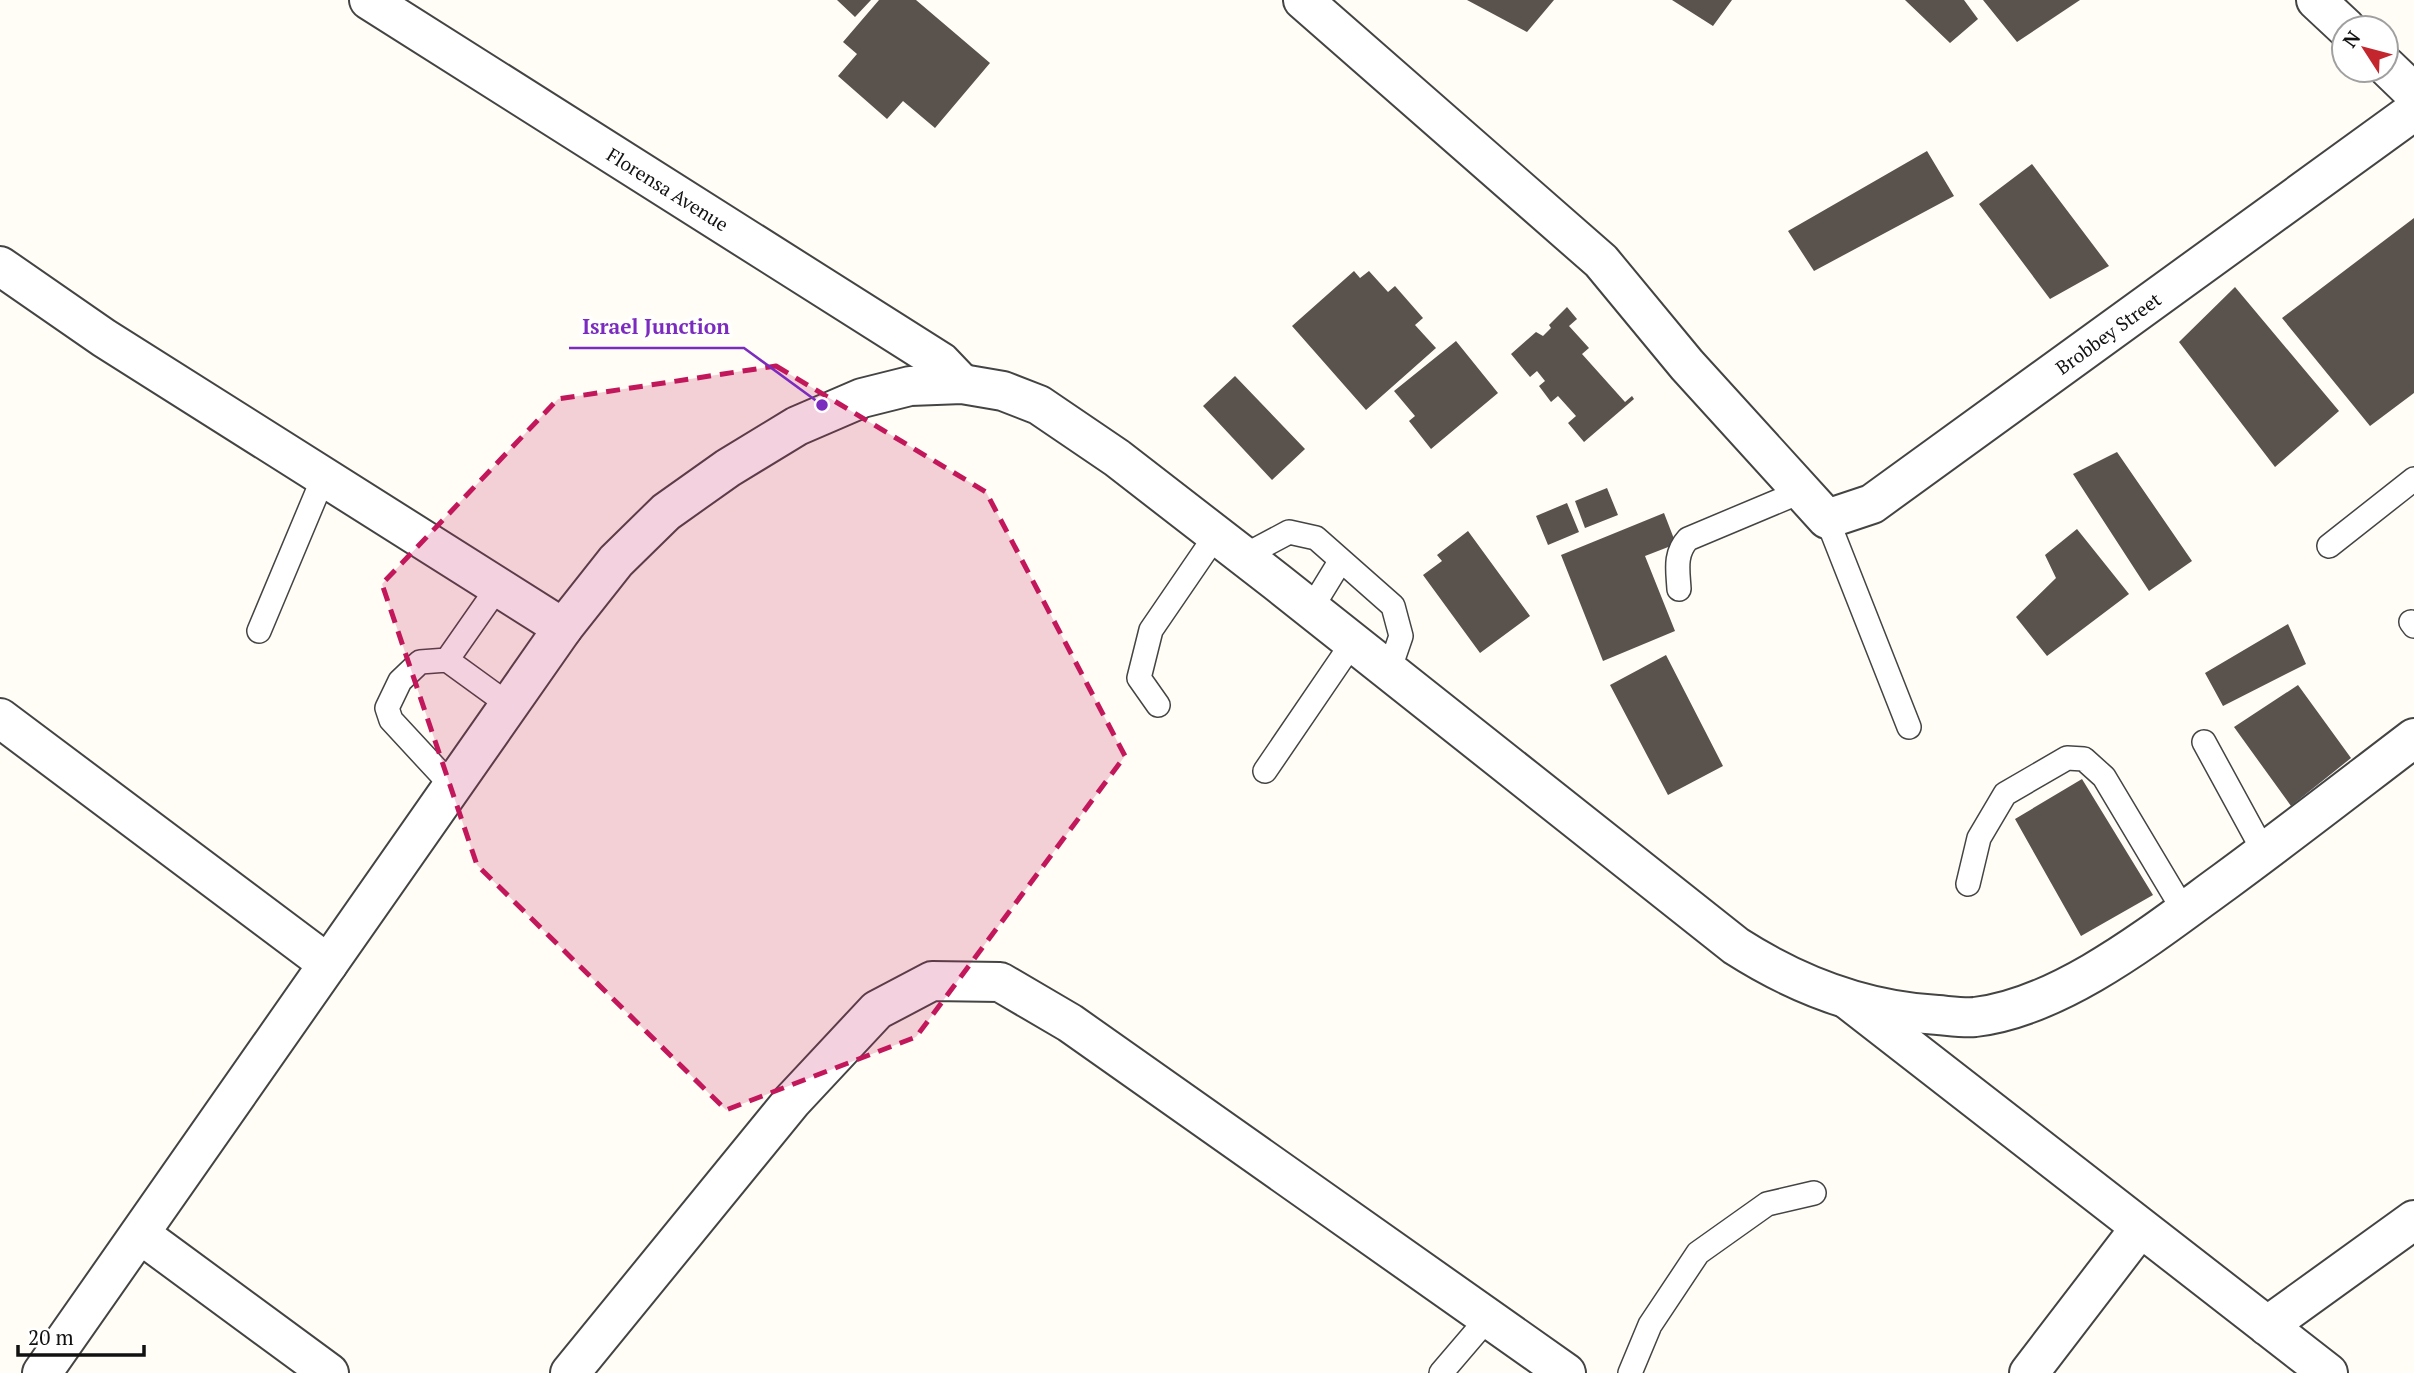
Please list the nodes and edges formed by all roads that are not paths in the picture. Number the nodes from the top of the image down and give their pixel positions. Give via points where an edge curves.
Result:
1 (369, 0) edge
2 (1303, 0) edge
3 (2316, 0) edge
4 (2331, 14) edge
5 (2400, 80) edge
6 (2414, 93) edge
7 (2414, 111) edge
8 (0, 267) edge
9 (962, 384) junction
10 (324, 476) junction
11 (2414, 479) edge
12 (1800, 492) junction
13 (1827, 519) junction
14 (1230, 545) junction
15 (2329, 546) dead end
16 (1341, 560) junction
17 (498, 587) junction
18 (1679, 589) dead end
19 (1311, 609) junction
20 (563, 628) junction
21 (259, 631) dead end
22 (1353, 642) junction
23 (447, 660) junction
24 (1389, 671) junction
25 (509, 705) junction
26 (1158, 705) dead end
27 (0, 718) edge
28 (1909, 727) dead end
29 (2414, 738) edge
30 (2204, 742) dead end
31 (1265, 771) dead end
32 (453, 787) junction
33 (2264, 852) junction
34 (1968, 884) dead end
35 (2184, 911) junction
36 (328, 964) junction
37 (1847, 999) junction
38 (1814, 1193) dead end
39 (2414, 1220) edge
40 (2140, 1228) junction
41 (140, 1234) junction
42 (1488, 1318) junction
43 (2267, 1326) junction
44 (42, 1373) edge
45 (329, 1373) edge
46 (570, 1373) edge
47 (1441, 1373) edge
48 (1566, 1373) edge
49 (1630, 1373) edge
50 (2029, 1373) edge
51 (2328, 1373) edge

1 - 9 street, Florensa Avenue via 941,362
2 - 12 street via 1601,261
3 - 4 street
5 - 6 street
7 - 13 street, Brobbey Street via 1872,504
8 - 10 street
9 - 14 street via 1003,391 1039,405
9 - 20 street via 910,386 862,398 797,426 728,468 666,512 616,561
10 - 17 street
10 - 21 lane
11 - 15 lane
12 - 13 street
12 - 18 lane via 1688,539 1677,558
13 - 28 lane
14 - 16 lane via 1289,532 1316,538
14 - 19 street
14 - 26 lane via 1151,630 1139,678
16 - 19 lane
16 - 24 lane via 1392,606 1401,636
17 - 20 street
17 - 23 lane
19 - 22 street
20 - 25 street
22 - 24 street
22 - 31 lane
23 - 25 lane
23 - 32 lane via 421,662 400,681 387,708 391,720
24 - 37 street via 1736,946 1772,969
25 - 32 street
27 - 36 street
29 - 33 street
30 - 33 lane
32 - 36 street
33 - 35 street
34 - 35 lane via 1979,838 2005,794 2067,758 2084,759 2104,778
35 - 37 street via 2039,1001 1975,1017 1917,1014
36 - 41 street
37 - 40 street
38 - 49 lane via 1767,1203 1698,1253 1650,1325
39 - 43 street
40 - 43 street
40 - 50 street
41 - 44 street
41 - 45 street
42 - 46 street via 1070,1023 1000,982 932,981 877,1010 792,1101
42 - 47 lane
42 - 48 street
43 - 51 street

